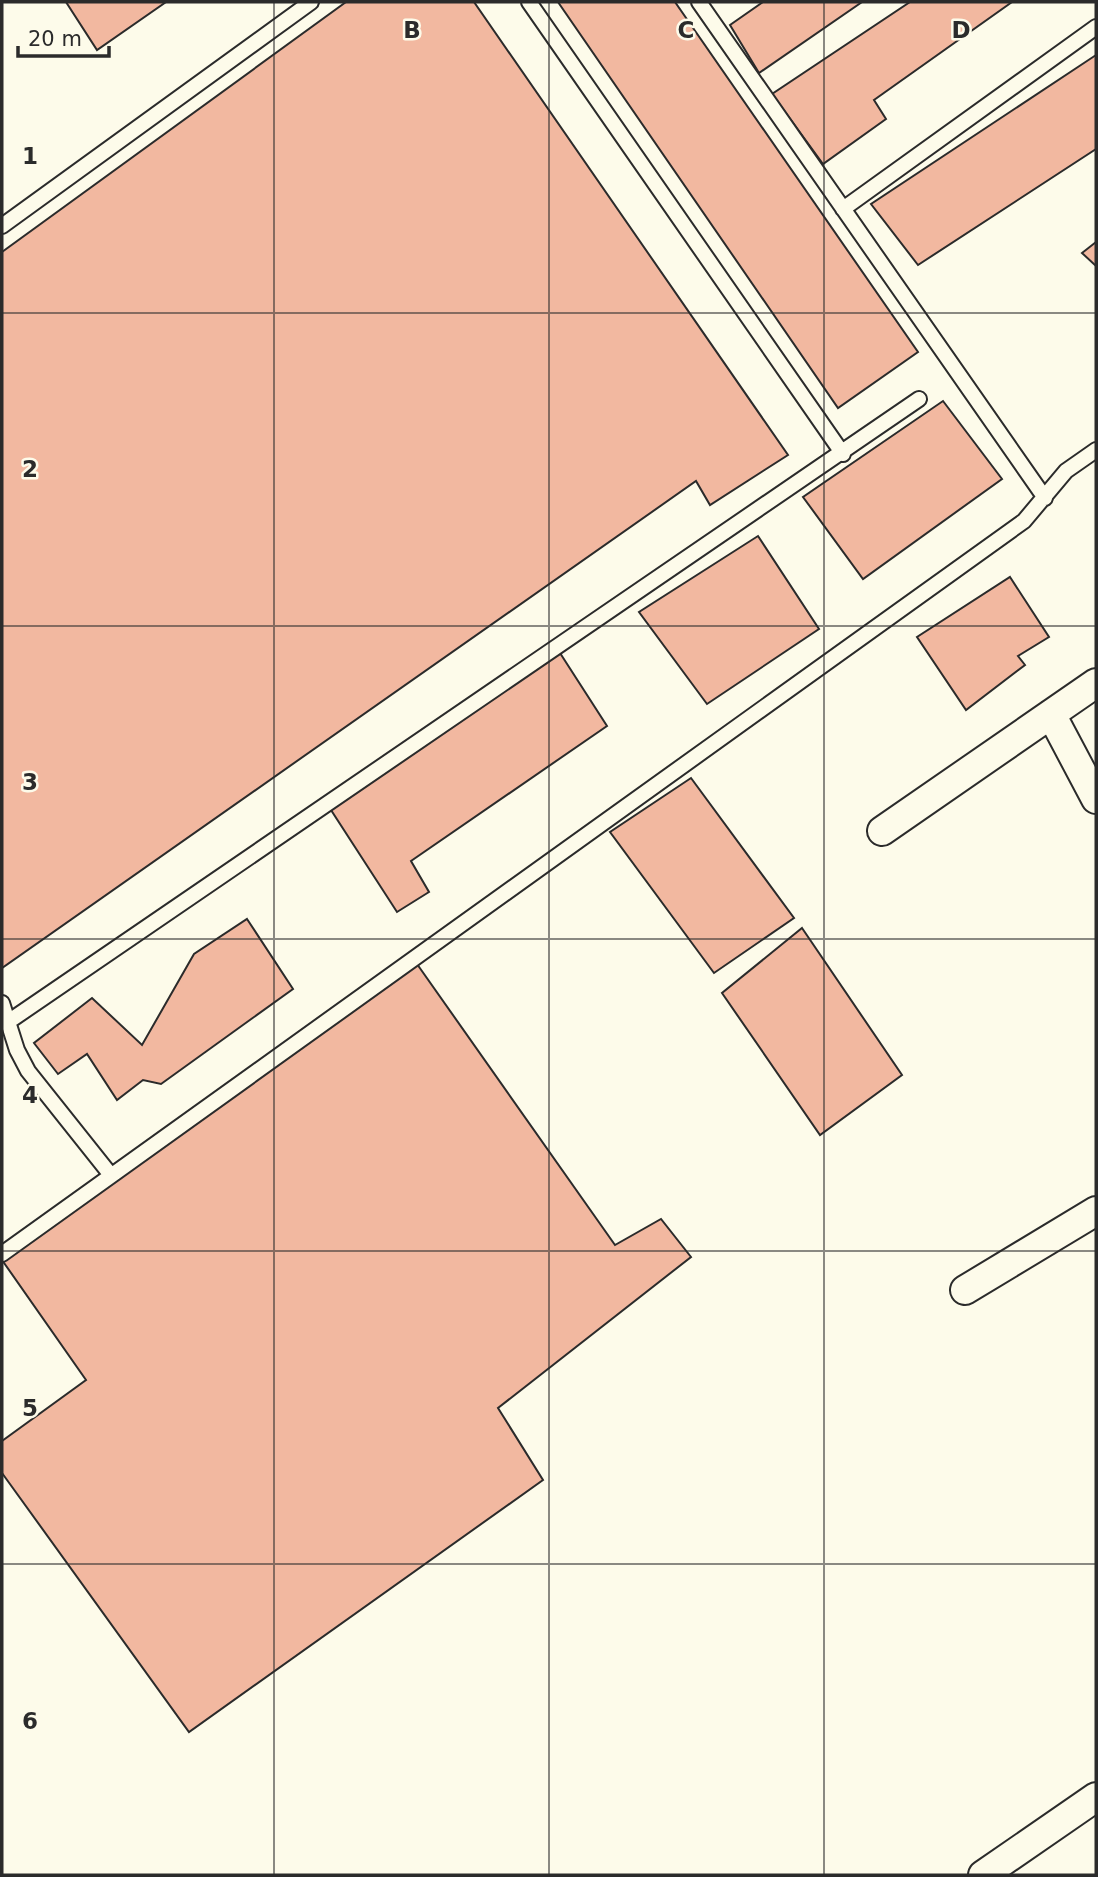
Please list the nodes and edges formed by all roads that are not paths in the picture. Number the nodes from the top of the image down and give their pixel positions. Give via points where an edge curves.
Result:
1 (312, 2) edge
2 (529, 2) edge
3 (699, 2) edge
4 (1096, 27) edge
5 (843, 209) junction
6 (2, 226) edge
7 (919, 399) dead end
8 (1096, 450) edge
9 (843, 454) junction
10 (1045, 498) junction
11 (1096, 683) edge
12 (1051, 714) junction
13 (1096, 799) edge
14 (882, 831) dead end
15 (2, 1003) edge
16 (8, 1022) junction
17 (110, 1174) junction
18 (1096, 1211) edge
19 (2, 1254) edge
20 (965, 1290) dead end
21 (1096, 1797) edge
22 (983, 1875) edge

1 - 6 lane
2 - 9 lane
3 - 5 lane
4 - 5 lane
5 - 10 lane
7 - 9 lane
8 - 10 lane via 1066,471
9 - 16 lane
10 - 17 lane via 1024,521
11 - 12 street
12 - 13 street
12 - 14 street
15 - 16 lane
16 - 17 lane via 28,1071
17 - 19 lane
18 - 20 street
21 - 22 street

